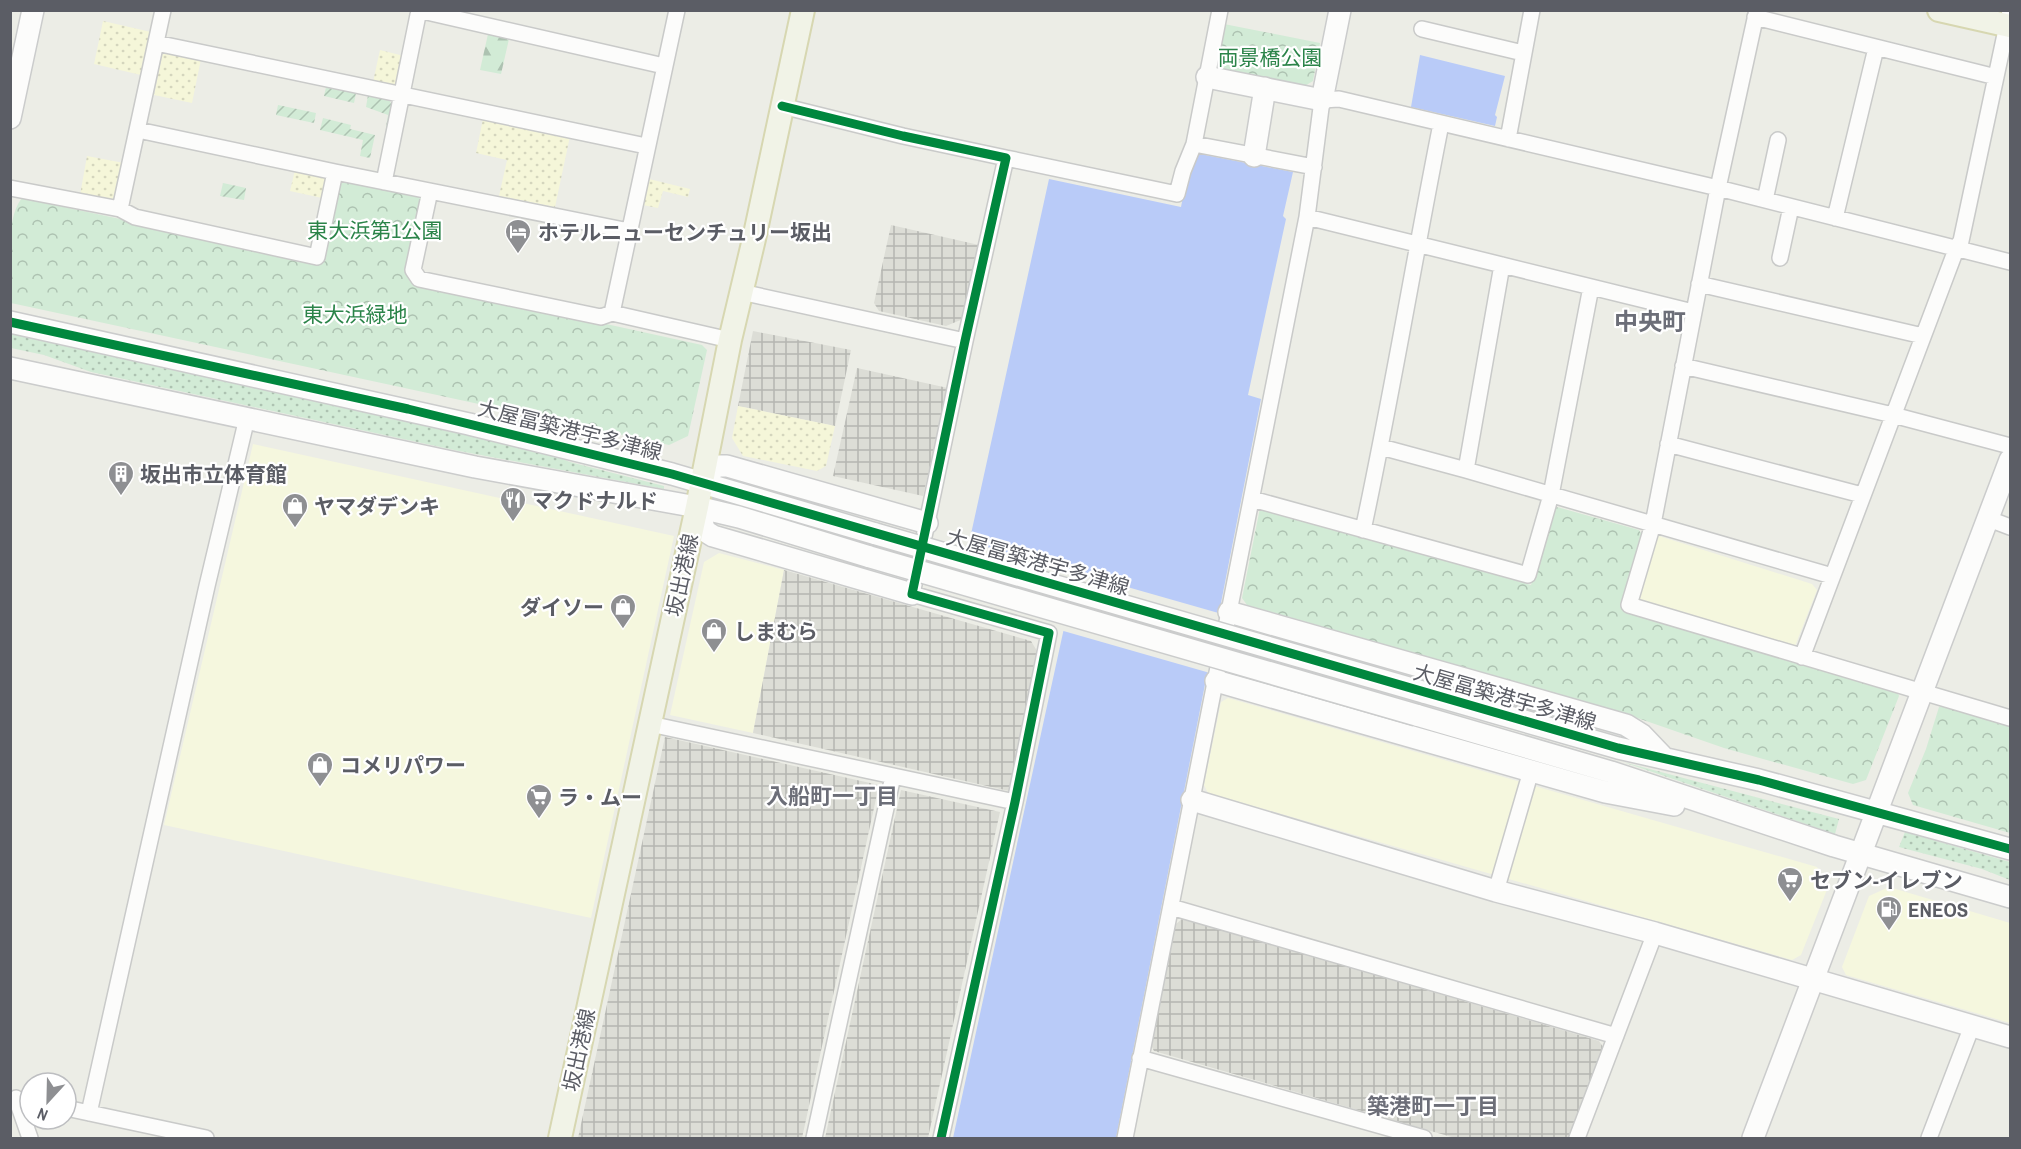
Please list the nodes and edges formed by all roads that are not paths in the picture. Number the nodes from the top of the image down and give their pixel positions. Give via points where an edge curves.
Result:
1 (33, 10) edge
2 (163, 10) edge
3 (677, 10) edge
4 (803, 10) edge
5 (1220, 10) edge
6 (1340, 10) edge
7 (1532, 10) edge
8 (1939, 10) edge
9 (419, 11) edge
10 (1756, 14) edge
11 (2010, 21) edge
12 (1422, 29) dead end
13 (156, 43) junction
14 (1875, 48) junction
15 (1523, 53) junction
16 (664, 66) junction
17 (1207, 77) junction
18 (1996, 83) junction
19 (1265, 88) junction
20 (2010, 94) edge
21 (402, 96) junction
22 (1322, 100) junction
23 (783, 106) junction
24 (10, 118) edge
25 (1441, 124) junction
26 (138, 130) junction
27 (1508, 139) junction
28 (1778, 140) dead end
29 (1194, 144) junction
30 (646, 146) junction
31 (1254, 156) junction
32 (1006, 158) junction
33 (1314, 167) junction
34 (335, 172) junction
35 (384, 182) junction
36 (10, 188) edge
37 (1718, 188) junction
38 (430, 191) junction
39 (1765, 200) junction
40 (1791, 207) junction
41 (120, 209) junction
42 (1307, 217) junction
43 (1835, 218) junction
44 (629, 231) junction
45 (1417, 244) junction
46 (1957, 247) junction
47 (1780, 258) dead end
48 (2010, 262) edge
49 (1502, 265) junction
50 (1699, 284) junction
51 (1591, 287) junction
52 (741, 292) junction
53 (1694, 312) junction
54 (612, 313) junction
55 (10, 322) edge
56 (1923, 336) junction
57 (730, 340) junction
58 (964, 341) junction
59 (1683, 366) junction
60 (10, 368) edge
61 (1893, 415) junction
62 (247, 418) junction
63 (1668, 444) junction
64 (2010, 446) edge
65 (1381, 447) junction
66 (2010, 460) edge
67 (1466, 470) junction
68 (702, 482) junction
69 (1551, 495) junction
70 (1862, 495) junction
71 (1251, 499) junction
72 (697, 507) junction
73 (1989, 519) junction
74 (927, 523) junction
75 (1653, 524) junction
76 (2010, 527) edge
77 (1363, 530) junction
78 (1832, 576) junction
79 (912, 594) junction
80 (1229, 612) junction
81 (1802, 657) junction
82 (1216, 681) junction
83 (1923, 693) junction
84 (2010, 718) edge
85 (650, 724) junction
86 (1664, 759) junction
87 (1531, 771) junction
88 (894, 776) junction
89 (1192, 800) junction
90 (1015, 802) junction
91 (1877, 812) junction
92 (1749, 819) junction
93 (2010, 849) edge
94 (1862, 854) junction
95 (1496, 891) junction
96 (2010, 897) edge
97 (1171, 907) junction
98 (1655, 933) junction
99 (1814, 980) junction
100 (1972, 1026) junction
101 (1616, 1036) junction
102 (2010, 1037) edge
103 (1140, 1058) junction
104 (78, 1111) edge
105 (89, 1113) junction
106 (206, 1138) edge
107 (560, 1138) edge
108 (814, 1138) edge
109 (941, 1138) edge
110 (1125, 1138) edge
111 (1424, 1138) edge
112 (1577, 1138) edge
113 (1753, 1138) edge
114 (1929, 1138) edge

1 - 24 main road
2 - 13 street
3 - 16 street
4 - 23 main road, 坂出港線
5 - 17 street
6 - 22 main road
7 - 15 street
8 - 11 main road
9 - 16 street
9 - 21 street
10 - 14 street
10 - 37 street
11 - 18 street
12 - 15 street
13 - 21 street
13 - 26 street
14 - 18 street
14 - 43 street
15 - 27 street
16 - 30 street
17 - 19 main road
17 - 29 street
18 - 20 street
18 - 46 street
19 - 22 main road
19 - 31 main road
21 - 30 street
21 - 35 street
22 - 25 street via 1339,99
22 - 33 street
23 - 32 street
23 - 52 main road, 坂出港線
25 - 27 street
25 - 45 street
26 - 34 street
26 - 41 street
27 - 37 street
28 - 39 street
29 - 31 street
29 - 32 street via 1177,194
30 - 44 street
31 - 33 street
32 - 58 street
33 - 42 street
34 - 35 street
34 - 41 street via 317,257 135,217
35 - 38 street
36 - 41 street
37 - 39 street
37 - 50 street
38 - 44 street
38 - 54 street via 413,270 419,279 602,317
39 - 40 street
40 - 43 street
40 - 47 street
42 - 45 street
42 - 71 street
43 - 46 street
44 - 54 street
45 - 49 street
45 - 65 street
46 - 48 street
46 - 56 street
49 - 51 street
49 - 67 street
50 - 53 street
50 - 56 street
51 - 53 street
51 - 69 street
52 - 57 main road, 坂出港線
52 - 58 street
53 - 59 street
54 - 57 street
55 - 68 main road, 大屋冨築港宇多津線 via 408,409
56 - 61 street
57 - 68 main road, 坂出港線
58 - 74 street
59 - 61 street
59 - 63 street
60 - 62 main road, 大屋冨築港宇多津線
61 - 64 street
61 - 70 street
62 - 72 main road, 大屋冨築港宇多津線 via 475,467
62 - 105 street
63 - 70 street
63 - 75 street
65 - 67 street
65 - 77 street
66 - 73 main road
67 - 69 street
68 - 72 main road, 坂出港線
68 - 74 main road via 716,466 727,466
68 - 86 main road, 大屋冨築港宇多津線, bridge
69 - 75 street
69 - 77 street via 1528,575
70 - 78 street
71 - 77 street
71 - 80 street
72 - 79 main road via 705,531 713,536
72 - 85 main road, 坂出港線
72 - 92 main road, 大屋冨築港宇多津線, bridge via 1611,772
73 - 76 street
73 - 83 main road
74 - 79 street
75 - 78 street
75 - 81 street via 1629,605
78 - 81 street
79 - 90 street via 1049,633
80 - 82 street
80 - 86 main road via 1626,725 1642,735
81 - 83 street
82 - 87 main road
82 - 89 street
83 - 84 street
83 - 91 main road
85 - 88 street
85 - 107 main road, 坂出港線
86 - 91 main road, 大屋冨築港宇多津線
87 - 92 main road via 1605,792
87 - 95 street
88 - 90 street
88 - 108 street
89 - 95 main road
89 - 97 street
90 - 109 street
91 - 93 main road, 大屋冨築港宇多津線
91 - 94 main road
92 - 94 main road, 大屋冨築港宇多津線
94 - 96 main road, 大屋冨築港宇多津線
94 - 99 main road
95 - 98 main road
97 - 101 street
97 - 103 street
98 - 99 main road
98 - 101 street
99 - 100 main road
99 - 113 main road
100 - 102 main road
100 - 114 street
101 - 112 street
103 - 110 street
103 - 111 street
104 - 105 street
105 - 106 street

